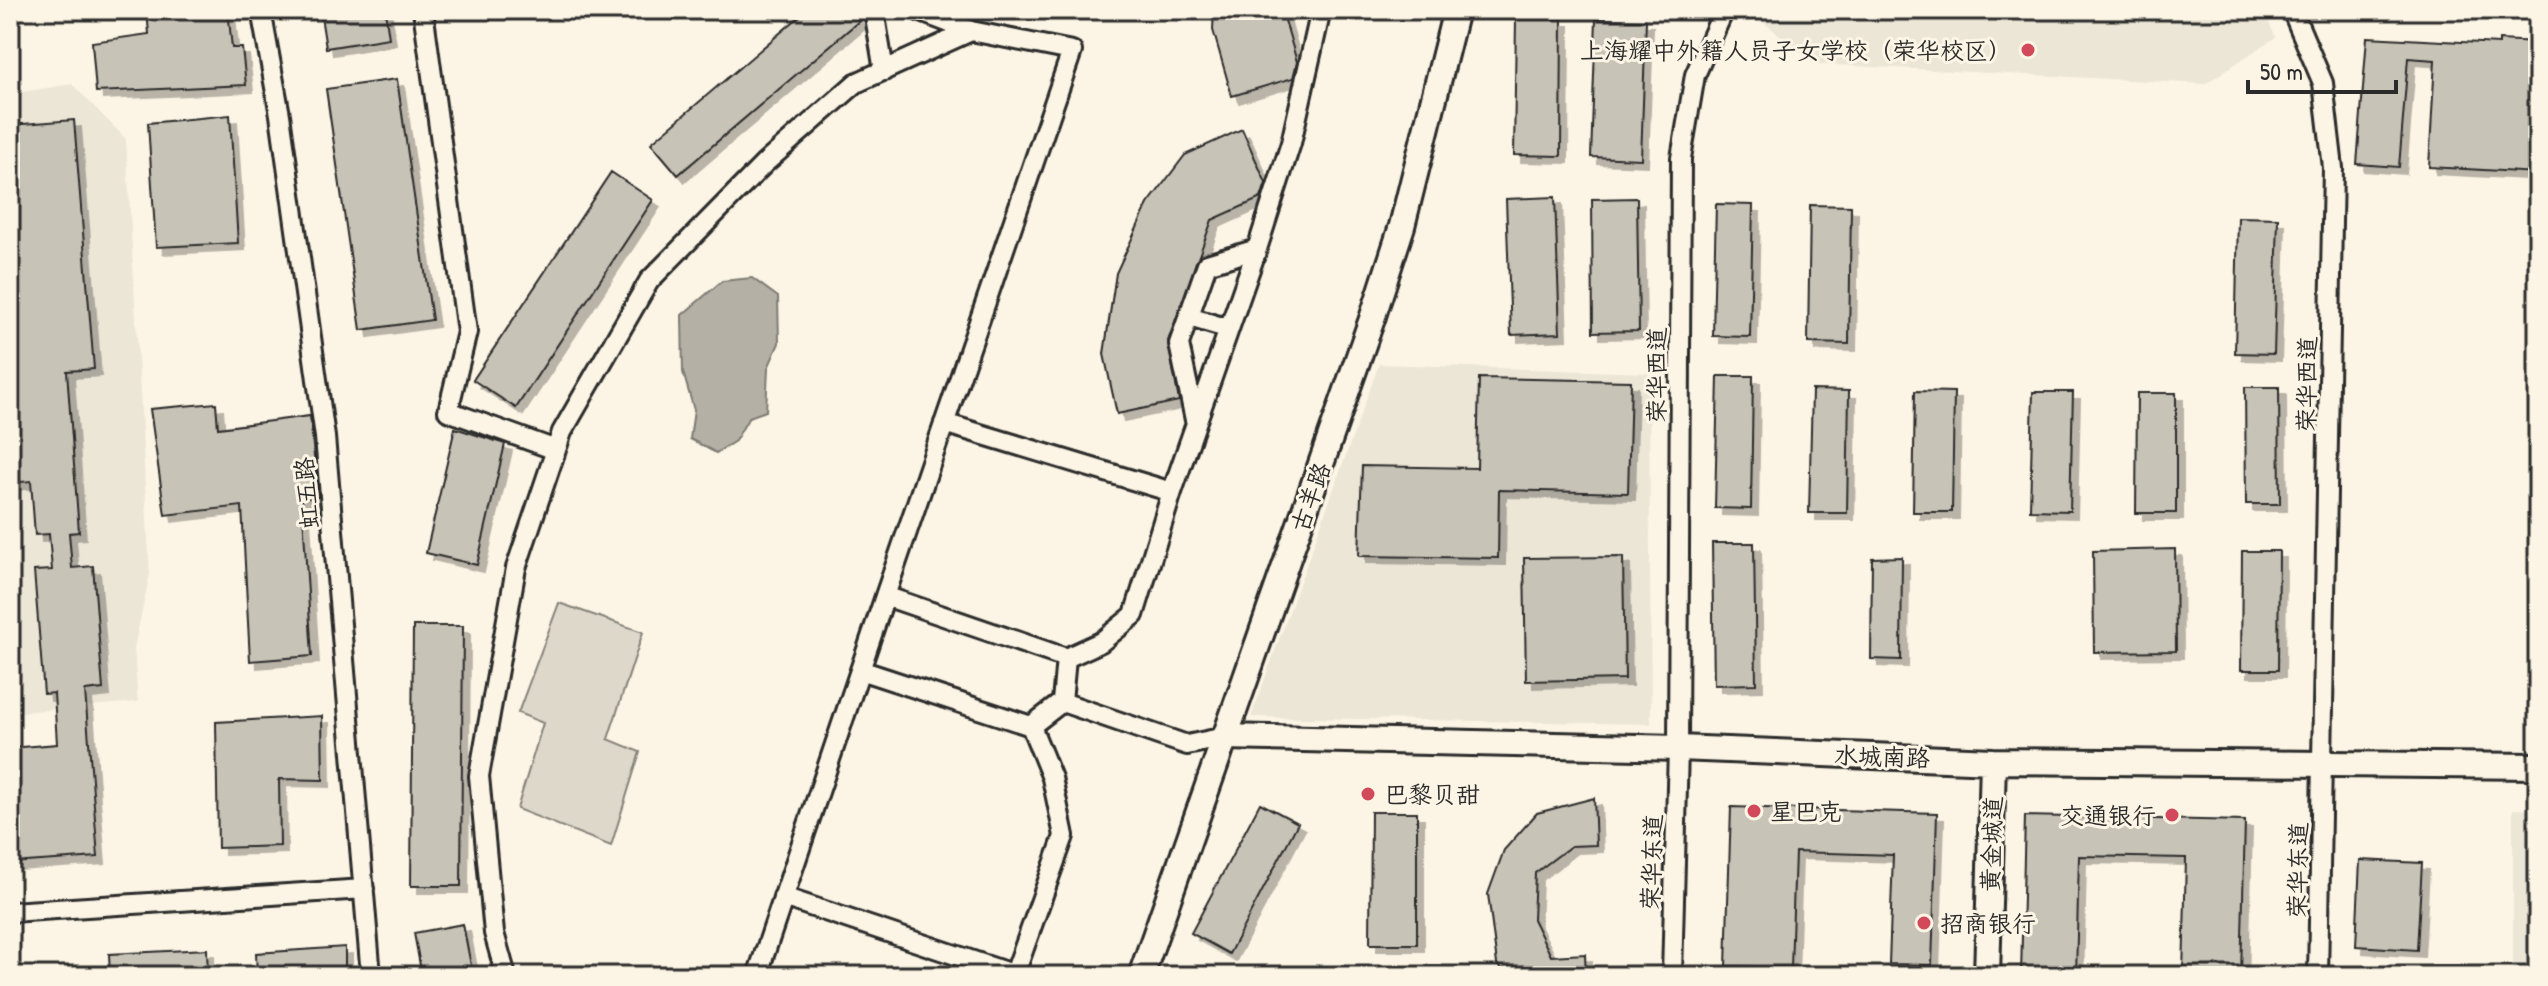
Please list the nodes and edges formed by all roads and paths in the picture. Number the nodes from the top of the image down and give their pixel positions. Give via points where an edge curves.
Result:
1 (261, 10) edge
2 (423, 10) edge
3 (874, 10) edge
4 (916, 10) edge
5 (1321, 10) edge
6 (1456, 10) edge
7 (1724, 10) edge
8 (2292, 10) edge
9 (971, 31) junction
10 (884, 71) junction
11 (1257, 249) junction
12 (1189, 317) junction
13 (1229, 329) junction
14 (944, 423) junction
15 (1196, 423) junction
16 (556, 450) junction
17 (1172, 492) junction
18 (885, 596) junction
19 (1066, 658) junction
20 (860, 670) junction
21 (1062, 702) junction
22 (1031, 726) junction
23 (1225, 737) junction
24 (1678, 748) junction
25 (1993, 761) junction
26 (2324, 765) junction
27 (2538, 766) edge
28 (364, 889) junction
29 (783, 897) junction
30 (10, 912) edge
31 (371, 976) edge
32 (506, 976) edge
33 (757, 976) edge
34 (1015, 976) edge
35 (1141, 976) edge
36 (1672, 976) edge
37 (1987, 976) edge
38 (2318, 976) edge

1 - 28 street, 虹五路 via 325,437
2 - 16 street via 467,332 448,411
3 - 10 street
4 - 9 street
5 - 11 street via 1291,143
6 - 23 street, 古羊路 via 1402,226
7 - 24 street, 荣华西道 via 1695,75 1681,158
8 - 26 street, 荣华西道 via 2323,83 2333,168
9 - 10 street
9 - 14 street via 1072,51
10 - 16 street via 856,83 765,163 649,281
11 - 12 street via 1207,264
11 - 13 street
12 - 13 street
12 - 15 street via 1179,344
13 - 15 street
14 - 17 street
14 - 18 street
15 - 17 street
16 - 32 street via 516,568 479,776 494,933
17 - 19 street via 1134,615 1101,642
18 - 19 street
18 - 20 street
19 - 21 street
20 - 22 street
20 - 29 street
21 - 22 street
21 - 23 street via 1187,745
22 - 34 street via 1052,778 1064,836
23 - 24 street, 水城南路
23 - 35 street, 古羊路
24 - 25 street, 水城南路
24 - 36 street, 荣华东道
25 - 26 street, 水城南路
25 - 37 street, 黄金城道
26 - 27 street, 水城南路
26 - 38 street, 荣华东道
28 - 30 street
28 - 31 street, 虹五路
29 - 33 street
29 - 34 street

